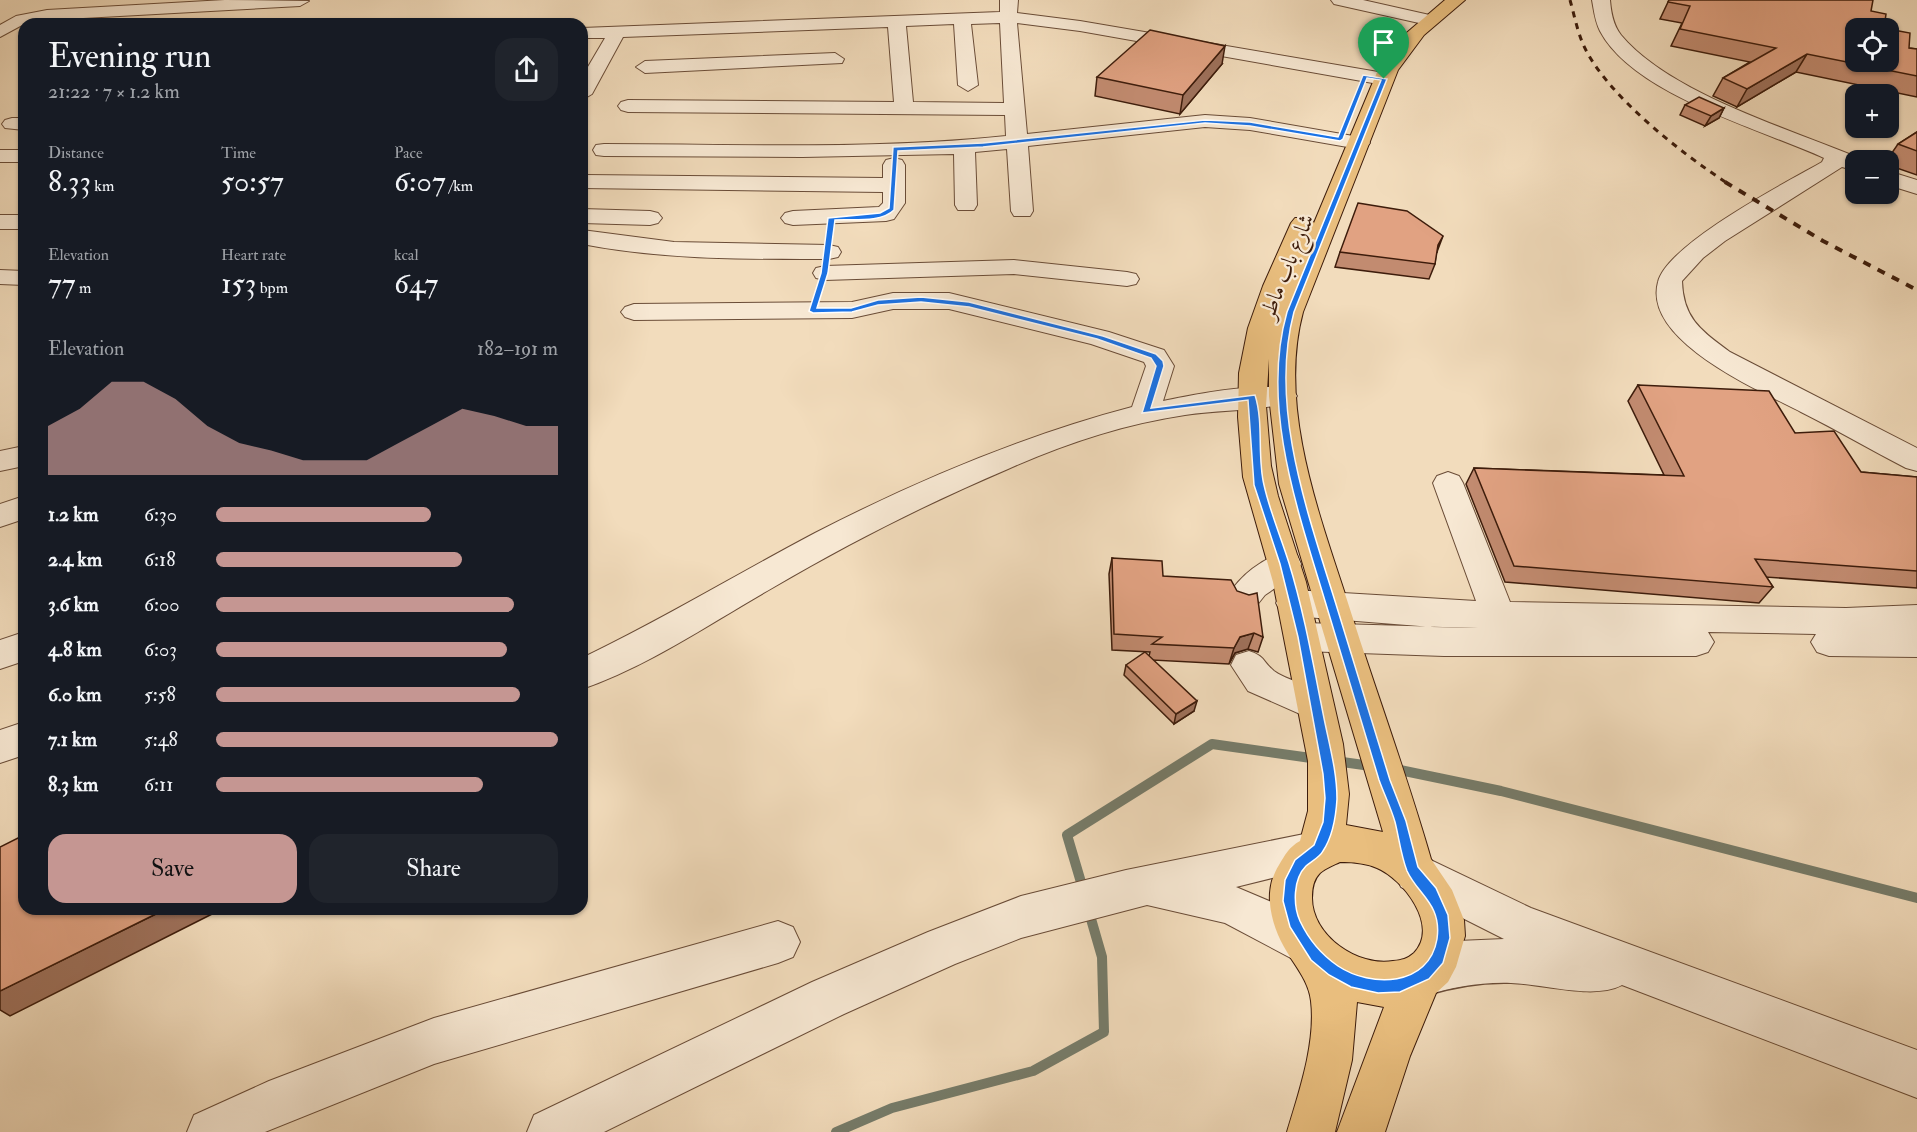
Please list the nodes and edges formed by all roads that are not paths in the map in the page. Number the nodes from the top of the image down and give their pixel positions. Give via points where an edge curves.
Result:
1 (1340, 0) edge
2 (1456, 0) edge
3 (1601, 0) edge
4 (300, 1) edge
5 (1008, 9) edge
6 (1425, 12) edge
7 (32, 18) edge
8 (301, 18) edge
9 (962, 20) junction
10 (18, 22) edge
11 (897, 22) junction
12 (837, 25) junction
13 (662, 31) junction
14 (0, 32) edge
15 (588, 33) edge
16 (617, 33) junction
17 (835, 59) junction
18 (769, 63) junction
19 (590, 65) edge
20 (645, 67) junction
21 (1375, 77) junction
22 (968, 86) dead end
23 (833, 94) junction
24 (588, 96) edge
25 (619, 99) junction
26 (763, 107) junction
27 (904, 108) junction
28 (1014, 110) junction
29 (1017, 140) junction
30 (1349, 141) junction
31 (964, 147) junction
32 (895, 149) junction
33 (604, 150) junction
34 (0, 156) edge
35 (18, 156) edge
36 (1845, 161) edge
37 (588, 179) edge
38 (1899, 181) edge
39 (892, 185) junction
40 (588, 186) edge
41 (1917, 187) edge
42 (966, 205) dead end
43 (1022, 211) dead end
44 (588, 216) edge
45 (650, 218) dead end
46 (832, 218) junction
47 (793, 219) dead end
48 (0, 222) edge
49 (18, 222) edge
50 (588, 238) edge
51 (827, 263) junction
52 (1127, 279) dead end
53 (813, 311) junction
54 (634, 312) dead end
55 (1283, 396) junction
56 (1252, 397) junction
57 (1145, 411) junction
58 (18, 457) edge
59 (0, 461) edge
60 (1917, 461) edge
61 (1448, 483) dead end
62 (18, 509) edge
63 (0, 516) edge
64 (1285, 564) junction
65 (1245, 596) edge
66 (1293, 603) junction
67 (1332, 605) junction
68 (1917, 618) edge
69 (1438, 628) junction
70 (1503, 628) junction
71 (1627, 629) junction
72 (1303, 637) junction
73 (1342, 638) junction
74 (1917, 643) edge
75 (18, 648) edge
76 (0, 655) edge
77 (1249, 665) dead end
78 (588, 671) edge
79 (1316, 706) junction
80 (18, 740) edge
81 (0, 747) edge
82 (1316, 850) junction
83 (1415, 871) junction
84 (1134, 889) junction
85 (778, 942) dead end
86 (1311, 950) junction
87 (1647, 974) junction
88 (1422, 977) junction
89 (1917, 1074) edge
90 (211, 1132) edge
91 (551, 1132) edge
92 (1311, 1132) edge
93 (1362, 1132) edge

1 - 6 street
2 - 6 main road, شارع باب ماطر
3 - 36 street via 1613,38 1641,63 1722,109
4 - 7 street
4 - 8 street
5 - 9 street
5 - 21 street via 1082,17
5 - 28 street
6 - 21 main road, شارع باب ماطر via 1396,55
9 - 11 street
9 - 22 street
10 - 14 street
11 - 12 street
11 - 27 street
12 - 13 street
12 - 17 street
13 - 16 street
13 - 20 street
15 - 16 street
16 - 19 street
17 - 18 street
17 - 23 street
18 - 20 street
18 - 26 street
20 - 25 street
21 - 30 main road, شارع باب ماطر
23 - 26 street
23 - 27 street
24 - 25 street
25 - 26 street
25 - 33 street
27 - 28 street
28 - 29 street
29 - 30 street via 1205,121 1250,124
29 - 31 street
29 - 43 street
30 - 55 main road, شارع باب ماطر via 1282,341
30 - 56 main road, شارع باب ماطر via 1272,293 1260,330
31 - 32 street
31 - 42 street
32 - 33 street
32 - 39 street
33 - 37 street
34 - 35 street
36 - 60 street via 1761,205 1696,252 1670,281 1670,298 1688,331 1725,361
38 - 41 street
39 - 40 street
39 - 46 street via 894,203 886,214
44 - 45 street
46 - 47 street
46 - 51 street
48 - 49 street
50 - 51 street via 627,247
51 - 52 street via 1014,267
51 - 53 street
53 - 54 street
53 - 57 street via 852,310 893,301 949,301 1100,338 1159,361
55 - 56 street
55 - 67 main road, شارع باب ماطر via 1294,484
56 - 57 street
56 - 64 main road, شارع باب ماطر via 1259,485
57 - 78 street via 1075,431 984,466 820,545 632,651
58 - 59 street
61 - 70 street
62 - 63 street
64 - 65 street
64 - 66 main road, شارع باب ماطر
66 - 67 street
66 - 72 main road, شارع باب ماطر
67 - 69 street
67 - 73 main road, شارع باب ماطر
68 - 71 street
69 - 70 street
69 - 73 street
70 - 71 street
71 - 74 street
72 - 73 street
72 - 79 main road, شارع باب ماطر
73 - 83 main road, شارع باب ماطر
75 - 76 street
77 - 79 street via 1261,681
79 - 82 main road, شارع باب ماطر via 1329,774 1329,822
80 - 81 street
82 - 83 main road via 1336,843 1355,843 1395,856
82 - 84 street
82 - 86 main road via 1300,864 1291,880 1289,901 1294,923
83 - 87 street via 1520,925
83 - 88 main road via 1435,900 1444,938 1438,958
84 - 86 street via 1229,904 1266,921
84 - 91 street via 1021,917 943,947 838,993
85 - 90 street via 434,1041 269,1105
86 - 88 main road via 1334,971 1356,982 1400,986
86 - 92 main road via 1333,991 1330,1056
87 - 88 street via 1511,961 1458,963
87 - 89 street
88 - 93 main road via 1387,1056

